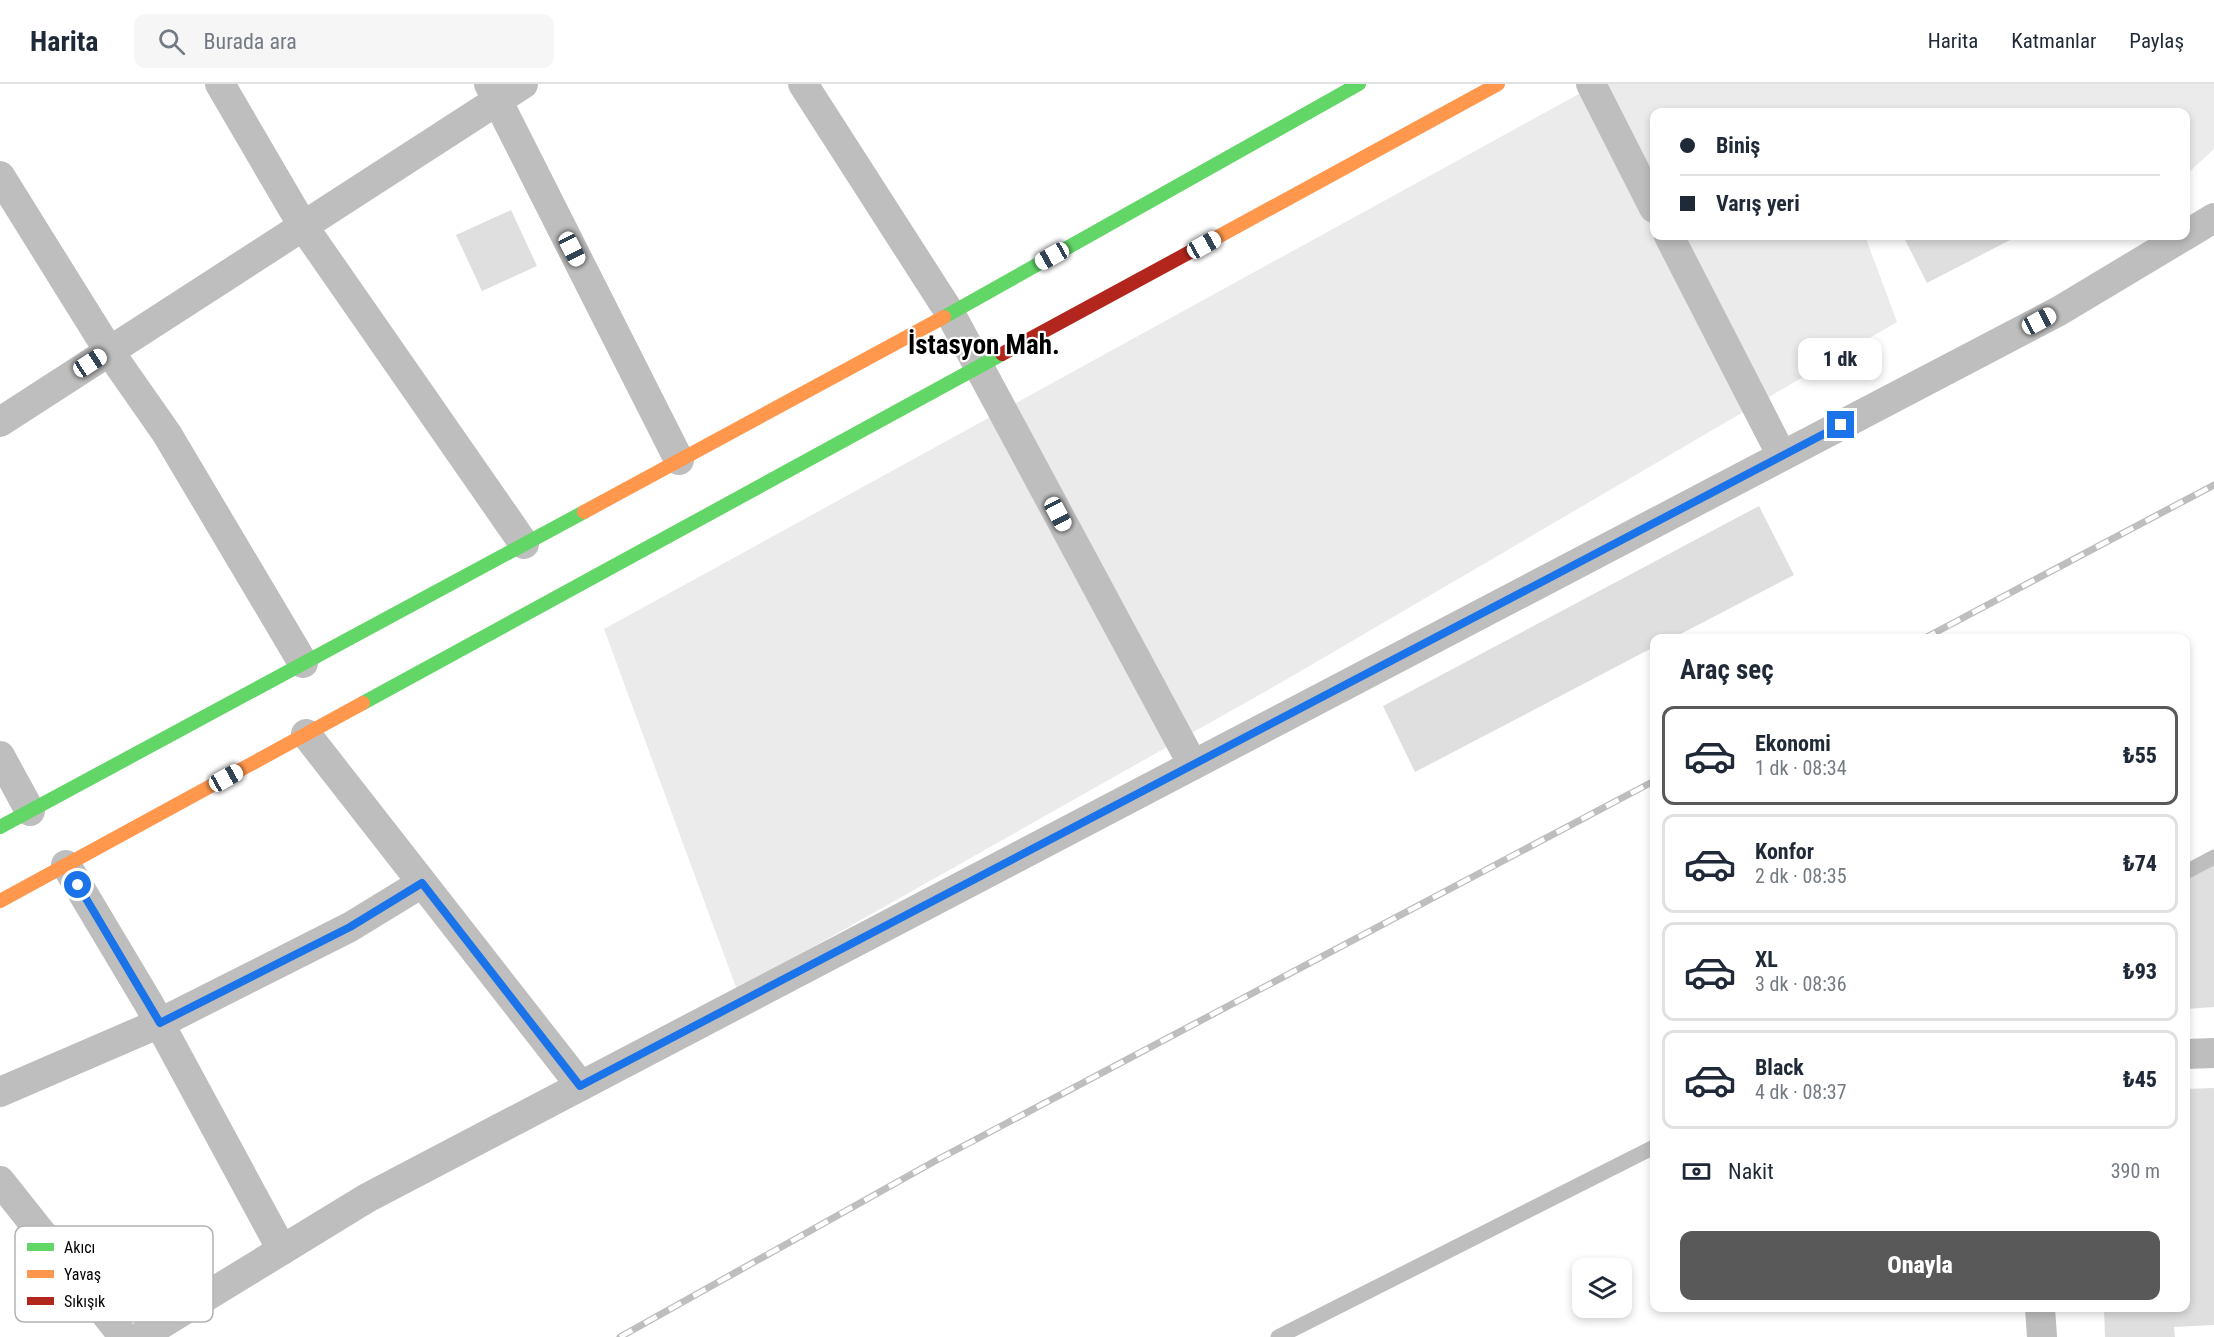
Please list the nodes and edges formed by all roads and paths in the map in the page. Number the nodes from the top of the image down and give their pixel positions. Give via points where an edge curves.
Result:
1 (220, 84) edge
2 (523, 84) edge
3 (803, 84) edge
4 (1359, 84) edge
5 (1498, 84) edge
6 (1591, 84) edge
7 (493, 92) edge
8 (0, 176) edge
9 (1650, 200) edge
10 (2214, 218) edge
11 (303, 226) junction
12 (2190, 232) edge
13 (1671, 240) edge
14 (2177, 240) edge
15 (950, 313) junction
16 (109, 351) junction
17 (979, 367) junction
18 (0, 422) edge
19 (1782, 456) junction
20 (679, 460) junction
21 (524, 544) junction
22 (303, 663) junction
23 (306, 734) junction
24 (0, 756) edge
25 (1193, 765) junction
26 (30, 811) junction
27 (0, 827) edge
28 (2214, 857) edge
29 (66, 865) junction
30 (2190, 870) edge
31 (422, 883) junction
32 (0, 901) edge
33 (160, 1023) junction
34 (2214, 1053) edge
35 (2190, 1054) edge
36 (580, 1086) junction
37 (0, 1092) edge
38 (1650, 1150) edge
39 (0, 1181) edge
40 (36, 1226) edge
41 (282, 1250) junction
42 (213, 1292) edge
43 (2040, 1312) edge
44 (112, 1322) edge
45 (164, 1322) edge
46 (124, 1337) edge
47 (140, 1337) edge
48 (1278, 1337) edge
49 (2042, 1337) edge

1 - 11 street
2 - 7 street
3 - 15 street
4 - 15 main road
5 - 17 main road
6 - 9 street
7 - 11 street
7 - 20 street
8 - 16 street
10 - 12 street
11 - 16 street
11 - 21 street
13 - 19 street
14 - 19 street via 2059,311
15 - 17 street
15 - 20 main road
16 - 18 street
16 - 22 street via 167,434
17 - 23 main road
17 - 25 street
19 - 25 street
20 - 21 main road
21 - 22 main road
22 - 26 main road
23 - 29 main road
23 - 31 street
24 - 26 street
25 - 36 street
26 - 27 main road
28 - 30 lane
29 - 32 main road
29 - 33 street
31 - 33 street via 350,927
31 - 36 street
33 - 37 street
33 - 41 street
34 - 35 street
36 - 41 street via 367,1198
38 - 48 lane
39 - 40 street
41 - 42 street
43 - 49 street
44 - 46 street
45 - 47 street

